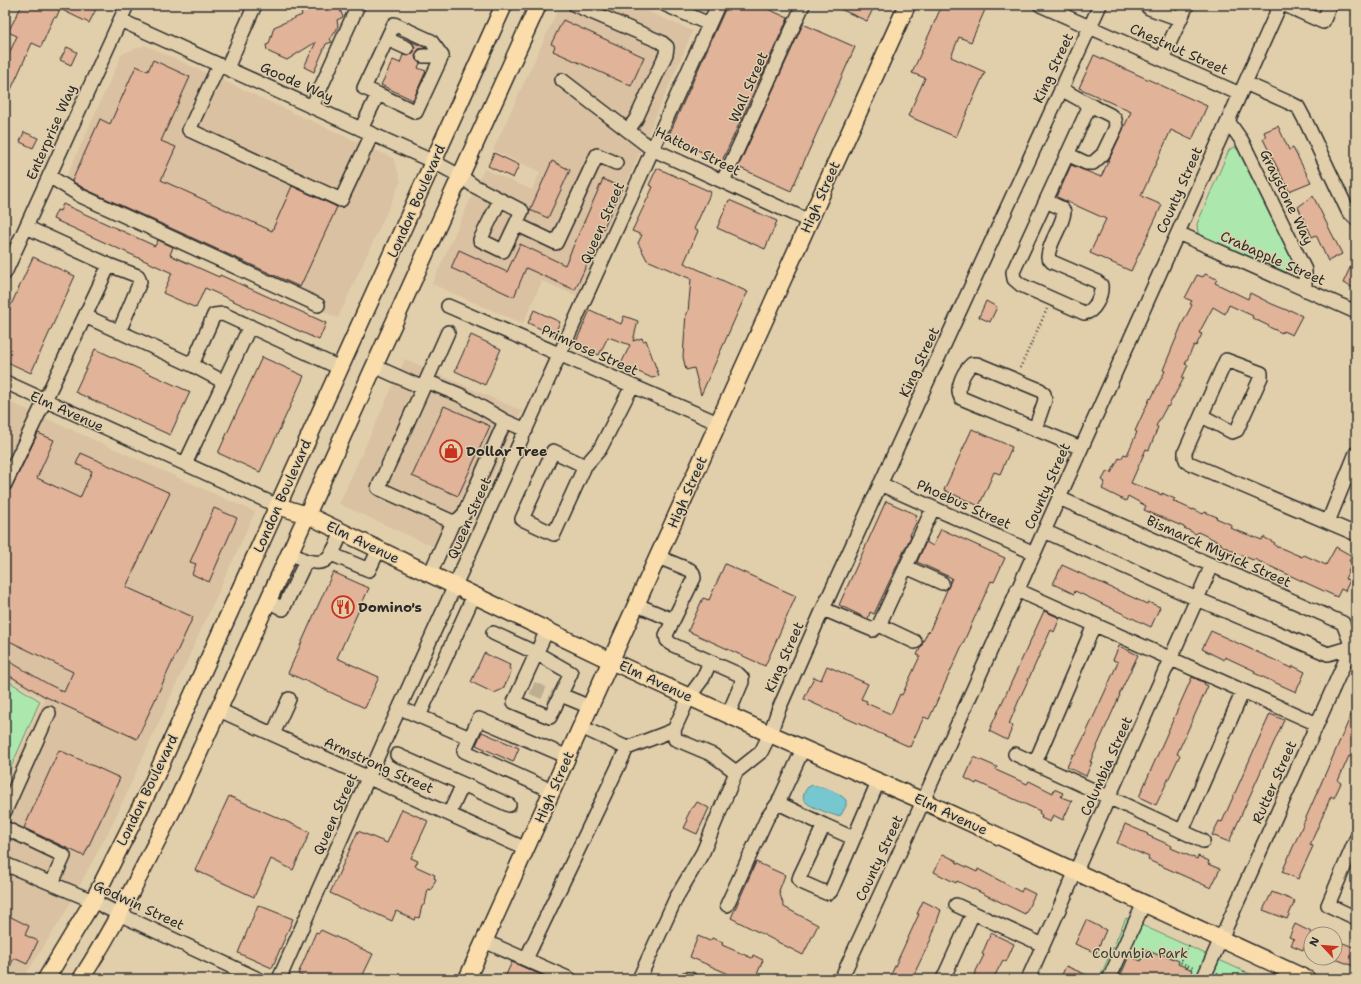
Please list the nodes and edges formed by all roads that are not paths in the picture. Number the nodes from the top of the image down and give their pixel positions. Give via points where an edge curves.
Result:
1 (127, 5) edge
2 (255, 5) edge
3 (358, 5) edge
4 (504, 5) edge
5 (538, 5) edge
6 (575, 5) edge
7 (666, 5) edge
8 (718, 5) edge
9 (803, 5) edge
10 (907, 5) edge
11 (1040, 5) edge
12 (1100, 5) edge
13 (1146, 5) edge
14 (1187, 5) edge
15 (1280, 5) edge
16 (1285, 5) edge
17 (1330, 5) edge
18 (1180, 19) junction
19 (120, 20) junction
20 (709, 24) junction
21 (1090, 27) junction
22 (387, 39) junction
23 (407, 48) dead end
24 (423, 56) dead end
25 (442, 56) junction
26 (1162, 59) junction
27 (223, 66) junction
28 (562, 80) dead end
29 (1061, 89) junction
30 (1243, 89) junction
31 (378, 94) junction
32 (1090, 105) junction
33 (312, 107) junction
34 (1228, 121) junction
35 (628, 130) junction
36 (366, 131) junction
37 (652, 149) junction
38 (1067, 154) junction
39 (434, 162) junction
40 (616, 163) dead end
41 (49, 176) junction
42 (460, 176) junction
43 (723, 181) junction
44 (500, 200) junction
45 (1046, 201) junction
46 (1356, 219) edge
47 (809, 221) junction
48 (516, 224) junction
49 (26, 227) junction
50 (1178, 233) junction
51 (109, 265) junction
52 (5, 273) edge
53 (1305, 290) junction
54 (318, 305) dead end
55 (448, 306) dead end
56 (1356, 312) edge
57 (86, 316) junction
58 (250, 326) junction
59 (119, 332) junction
60 (448, 332) dead end
61 (560, 354) junction
62 (192, 365) junction
63 (374, 366) junction
64 (340, 368) junction
65 (5, 382) edge
66 (224, 382) junction
67 (425, 384) junction
68 (632, 386) junction
69 (45, 401) junction
70 (1202, 416) junction
71 (505, 421) junction
72 (718, 423) junction
73 (1035, 429) junction
74 (526, 430) junction
75 (1081, 448) junction
76 (1356, 454) edge
77 (185, 464) junction
78 (585, 466) junction
79 (5, 484) edge
80 (880, 484) junction
81 (1059, 498) junction
82 (278, 506) junction
83 (933, 508) junction
84 (307, 515) junction
85 (453, 522) junction
86 (1328, 522) junction
87 (1044, 531) junction
88 (342, 532) junction
89 (1356, 534) edge
90 (379, 549) junction
91 (290, 553) junction
92 (1034, 553) junction
93 (331, 554) junction
94 (658, 557) junction
95 (306, 560) junction
96 (1212, 565) junction
97 (906, 567) junction
98 (430, 574) junction
99 (942, 583) dead end
100 (455, 586) junction
101 (1017, 590) junction
102 (474, 595) junction
103 (1197, 599) junction
104 (268, 602) junction
105 (636, 604) junction
106 (823, 609) junction
107 (673, 620) junction
108 (1094, 625) junction
109 (878, 626) junction
110 (547, 630) junction
111 (493, 633) dead end
112 (915, 642) dead end
113 (1355, 644) edge
114 (536, 653) junction
115 (1170, 659) junction
116 (611, 661) junction
117 (710, 662) junction
118 (1243, 691) junction
119 (557, 697) junction
120 (689, 697) junction
121 (289, 699) dead end
122 (590, 707) junction
123 (400, 708) junction
124 (219, 710) junction
125 (48, 713) dead end
126 (728, 715) junction
127 (419, 716) junction
128 (1317, 724) junction
129 (581, 727) junction
130 (674, 730) junction
131 (273, 734) junction
132 (770, 734) junction
133 (470, 738) junction
134 (627, 748) junction
135 (803, 749) junction
136 (1015, 754) dead end
137 (397, 755) dead end
138 (568, 757) junction
139 (1035, 763) junction
140 (736, 772) junction
141 (368, 778) junction
142 (878, 782) junction
143 (463, 784) junction
144 (552, 791) junction
145 (1109, 797) junction
146 (923, 801) junction
147 (778, 803) junction
148 (509, 805) dead end
149 (5, 811) edge
150 (449, 814) junction
151 (824, 825) junction
152 (5, 828) edge
153 (1182, 831) junction
154 (854, 838) junction
155 (1356, 839) edge
156 (1202, 841) dead end
157 (526, 849) junction
158 (5, 864) edge
159 (1076, 872) junction
160 (52, 883) junction
161 (93, 901) junction
162 (1144, 904) junction
163 (727, 905) dead end
164 (956, 905) dead end
165 (973, 913) junction
166 (119, 914) junction
167 (1356, 918) edge
168 (1222, 939) junction
169 (484, 941) junction
170 (1043, 945) junction
171 (526, 959) junction
172 (1205, 975) edge
173 (46, 979) edge
174 (81, 979) edge
175 (258, 979) edge
176 (279, 979) edge
177 (467, 979) edge
178 (570, 979) edge
179 (639, 979) edge
180 (841, 979) edge
181 (943, 979) edge
182 (1028, 979) edge
183 (1109, 979) edge
184 (1307, 979) edge

1 - 19 street, Enterprise Way
2 - 27 street
3 - 33 street
4 - 39 main road, London Boulevard
5 - 42 main road
6 - 35 street via 661,42 667,47 636,119
7 - 20 street
8 - 20 street, Queen Street
9 - 43 street, Wall Street
10 - 47 main road, High Street
11 - 21 street, Chestnut Street
12 - 21 street, King Street
13 - 18 street
14 - 18 street
15 - 30 street, County Street
16 - 17 street via 1322,22
18 - 26 street
19 - 27 street, Goode Way
19 - 41 street, Enterprise Way
20 - 37 street, Queen Street
21 - 26 street, Chestnut Street
21 - 29 street, King Street
22 - 23 street
22 - 25 street via 394,24 431,41
22 - 31 street via 364,88
24 - 25 street
25 - 31 street via 416,112
26 - 30 street, Chestnut Street
27 - 33 street, Goode Way
27 - 36 street via 189,130 341,200
28 - 35 street, Hatton Street
29 - 32 street
29 - 80 street, King Street
30 - 34 street, County Street
30 - 46 street, Chestnut Street via 1298,107 1348,211
31 - 36 street
32 - 38 street
32 - 38 street via 1115,119 1116,127 1103,154 1093,163 1086,163
33 - 36 street, Goode Way
34 - 50 street, County Street
34 - 53 street, Graystone Way via 1242,141 1305,270
35 - 37 street, Hatton Street
36 - 39 street, Goode Way
37 - 43 street, Hatton Street
37 - 61 street, Queen Street
38 - 45 street
39 - 42 street, Goode Way
39 - 64 main road, London Boulevard
40 - 48 street via 597,155 556,243
41 - 49 street, Enterprise Way
41 - 54 street via 81,196
42 - 44 street, Goode Way
42 - 63 main road
43 - 47 street, Hatton Street
44 - 48 street, Goode Way via 522,211
44 - 48 street via 480,240 503,251
45 - 45 street via 1013,272 1014,279 1021,285 1089,313 1101,291 1101,285 1052,262 1048,257 1048,250 1064,212
47 - 72 main road, High Street
49 - 51 street
49 - 52 street, Enterprise Way
50 - 53 street, Crabapple Street
50 - 75 street, County Street
51 - 57 street
51 - 59 street via 138,276 140,282
53 - 56 street, Crabapple Street
55 - 61 street, Primrose Street
57 - 59 street
57 - 69 street
58 - 62 street via 223,314 214,316
58 - 64 street
58 - 66 street
59 - 62 street
60 - 67 street
61 - 68 street, Primrose Street
61 - 74 street, Queen Street
62 - 66 street
63 - 67 street
63 - 84 main road
64 - 82 main road, London Boulevard
65 - 69 street, Elm Avenue
66 - 77 street
67 - 71 street via 460,396
67 - 85 street via 378,488
68 - 72 street, Primrose Street
68 - 78 street via 600,449
69 - 77 street, Elm Avenue
69 - 79 street
70 - 70 street via 1226,360 1261,373 1235,432
70 - 86 street via 1185,452 1187,462
71 - 74 street
71 - 85 street via 464,514
72 - 94 main road, High Street
73 - 73 street via 961,398 959,388 968,368 972,364 977,364 1040,390 1045,400
73 - 75 street
74 - 100 street, Queen Street
75 - 81 street, County Street
76 - 86 street
77 - 82 street, Elm Avenue
78 - 78 street via 554,534 522,519 553,451
80 - 83 street, Phoebus Street
80 - 106 street, King Street
81 - 87 street, County Street
81 - 96 street, Bismarck Myrick Street
82 - 84 main road, Elm Avenue
82 - 161 main road, London Boulevard via 153,782
83 - 92 street, Phoebus Street
83 - 97 street
84 - 88 main road, Elm Avenue
84 - 91 main road
85 - 98 street
86 - 89 street
87 - 92 street, County Street
87 - 103 street
88 - 90 main road, Elm Avenue
88 - 93 street
90 - 93 street via 369,570
90 - 98 main road, Elm Avenue
91 - 95 street
91 - 104 main road
92 - 101 street, County Street
93 - 95 street via 325,561
94 - 105 main road, High Street
94 - 107 street via 693,573 694,578
95 - 104 street via 283,609
96 - 103 street, Columbia Street
96 - 113 street, Bismarck Myrick Street via 1343,623
97 - 99 street
97 - 109 street
98 - 100 main road, Elm Avenue
100 - 102 main road, Elm Avenue
100 - 123 street, Queen Street
101 - 108 street
101 - 146 street, County Street
102 - 110 main road, Elm Avenue
102 - 127 street
103 - 113 street via 1328,654
103 - 115 street, Columbia Street
104 - 124 main road
105 - 107 street
105 - 116 main road, High Street
106 - 109 street via 873,630
106 - 132 street, King Street
107 - 117 street via 666,635 667,640
108 - 115 street
108 - 139 street
109 - 112 street
110 - 114 street
110 - 116 main road, Elm Avenue
111 - 114 street
113 - 128 street, Rutter Street
114 - 119 street via 571,673
114 - 119 street via 527,686 514,702 550,717
115 - 118 street
115 - 145 street, Columbia Street
116 - 120 main road, Elm Avenue
116 - 122 main road, High Street
117 - 120 street via 703,678
117 - 126 street via 742,678
118 - 128 street
118 - 153 street
119 - 122 street
120 - 126 main road, Elm Avenue
120 - 130 street
121 - 131 street
122 - 129 main road, High Street
123 - 127 street
123 - 141 street, Queen Street
124 - 131 street, Armstrong Street
124 - 166 main road via 179,797
125 - 149 street
126 - 132 main road, Elm Avenue
127 - 133 street
128 - 168 street, Rutter Street
129 - 134 street
129 - 138 main road, High Street
130 - 134 street
130 - 140 street via 675,739 713,755
131 - 141 street, Armstrong Street
132 - 135 main road, Elm Avenue
132 - 140 street, King Street via 761,752
133 - 138 street via 479,719
133 - 144 street via 464,751
134 - 171 street
135 - 142 main road, Elm Avenue
135 - 147 street
136 - 139 street
137 - 143 street
138 - 144 main road, High Street
139 - 145 street
140 - 179 street via 703,852 676,898
141 - 150 street, Armstrong Street
141 - 176 street, Queen Street
142 - 146 main road, Elm Avenue
142 - 154 street
143 - 148 street
143 - 150 street
144 - 157 main road, High Street
145 - 153 street
145 - 159 street, Columbia Street
146 - 159 main road, Elm Avenue
146 - 180 street, County Street
147 - 151 street
147 - 163 street via 767,818
150 - 157 street, Armstrong Street
151 - 154 street
151 - 154 street via 799,879 826,894 830,894
152 - 160 street via 64,856
153 - 156 street
155 - 167 street via 1328,905
157 - 169 main road, High Street
158 - 160 street, Godwin Street
159 - 162 main road, Elm Avenue
159 - 170 street, Columbia Street
160 - 161 street, Godwin Street
161 - 166 street, Godwin Street
161 - 173 main road, London Boulevard
162 - 168 main road, Elm Avenue
162 - 183 street
164 - 165 street
165 - 170 street
165 - 181 street
166 - 174 main road
166 - 175 street, Godwin Street
168 - 172 street, Rutter Street
168 - 184 main road, Elm Avenue
169 - 171 street
169 - 177 main road, High Street
170 - 182 street, Columbia Street
171 - 178 street

